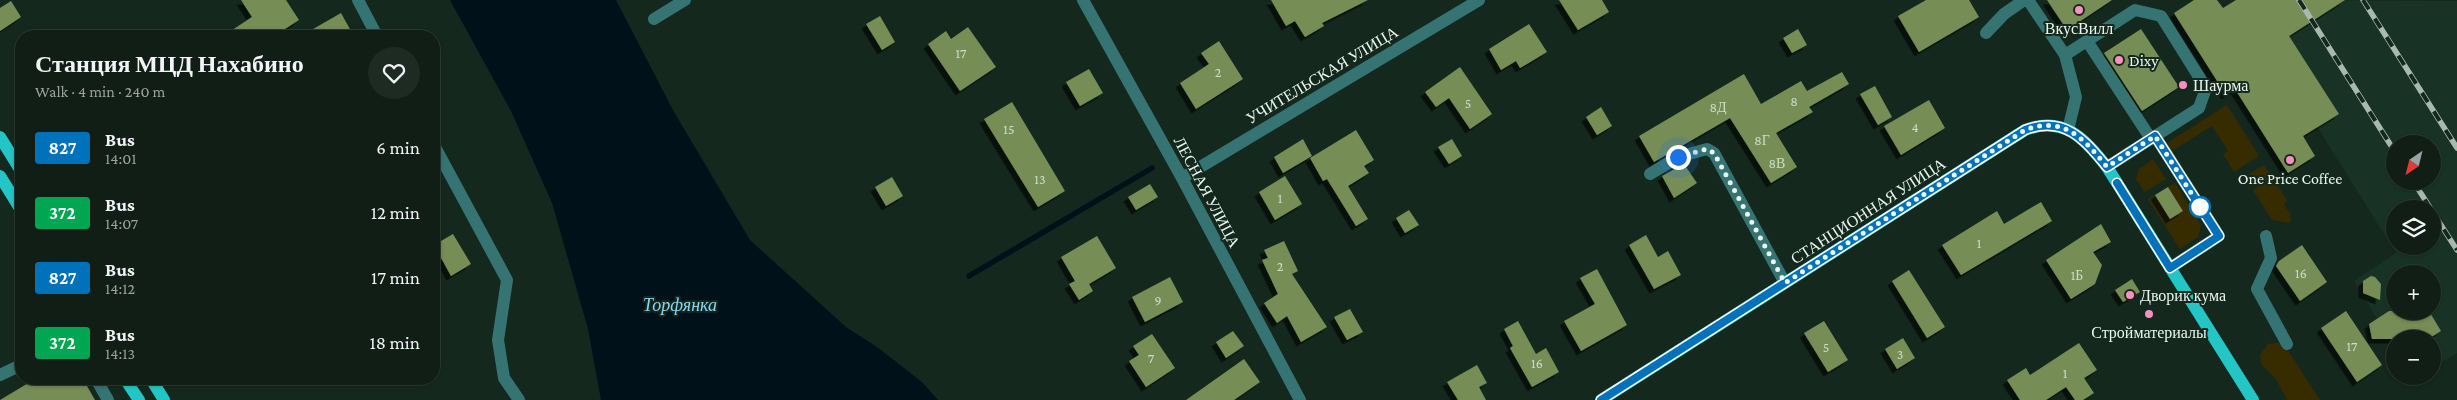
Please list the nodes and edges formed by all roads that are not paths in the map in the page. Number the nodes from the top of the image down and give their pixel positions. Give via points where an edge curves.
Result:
1 (358, 0) edge
2 (685, 0) edge
3 (1083, 0) edge
4 (1478, 0) edge
5 (2024, 0) edge
6 (2028, 0) edge
7 (654, 19) dead end
8 (374, 30) edge
9 (1986, 33) dead end
10 (2087, 41) junction
11 (2065, 55) junction
12 (2068, 130) junction
13 (0, 137) edge
14 (2153, 138) junction
15 (440, 156) edge
16 (15, 161) edge
17 (2107, 167) junction
18 (1650, 174) dead end
19 (0, 176) edge
20 (1182, 178) junction
21 (4, 191) edge
22 (15, 203) edge
23 (2266, 236) dead end
24 (2170, 268) junction
25 (1785, 283) junction
26 (2287, 344) dead end
27 (15, 368) edge
28 (0, 375) edge
29 (99, 385) edge
30 (129, 385) edge
31 (155, 385) edge
32 (108, 400) edge
33 (138, 400) edge
34 (164, 400) edge
35 (519, 400) edge
36 (1300, 400) edge
37 (1602, 400) edge
38 (2253, 400) edge

1 - 8 street
2 - 7 street
3 - 20 street, ЛЕСНАЯ УЛИЦА
4 - 20 street, УЧИТЕЛЬСКАЯ УЛИЦА
5 - 9 street via 2004,14
6 - 11 street
10 - 11 street
10 - 14 street
10 - 14 street via 2135,10 2161,16 2206,88 2199,108
11 - 12 street via 2076,98
12 - 17 main road via 2090,146
12 - 25 main road, СТАНЦИОННАЯ УЛИЦА via 2040,125 2025,130
13 - 16 main road
14 - 17 street
14 - 24 street via 2219,236
15 - 35 street via 507,280 498,340 504,378
17 - 24 main road
18 - 25 street via 1678,157 1707,149 1714,153
19 - 21 main road
20 - 36 street, ЛЕСНАЯ УЛИЦА
21 - 22 main road
23 - 26 street via 2272,258 2257,289
24 - 38 main road
25 - 37 main road, СТАНЦИОННАЯ УЛИЦА
27 - 28 street
29 - 32 street
30 - 33 main road
31 - 34 main road

